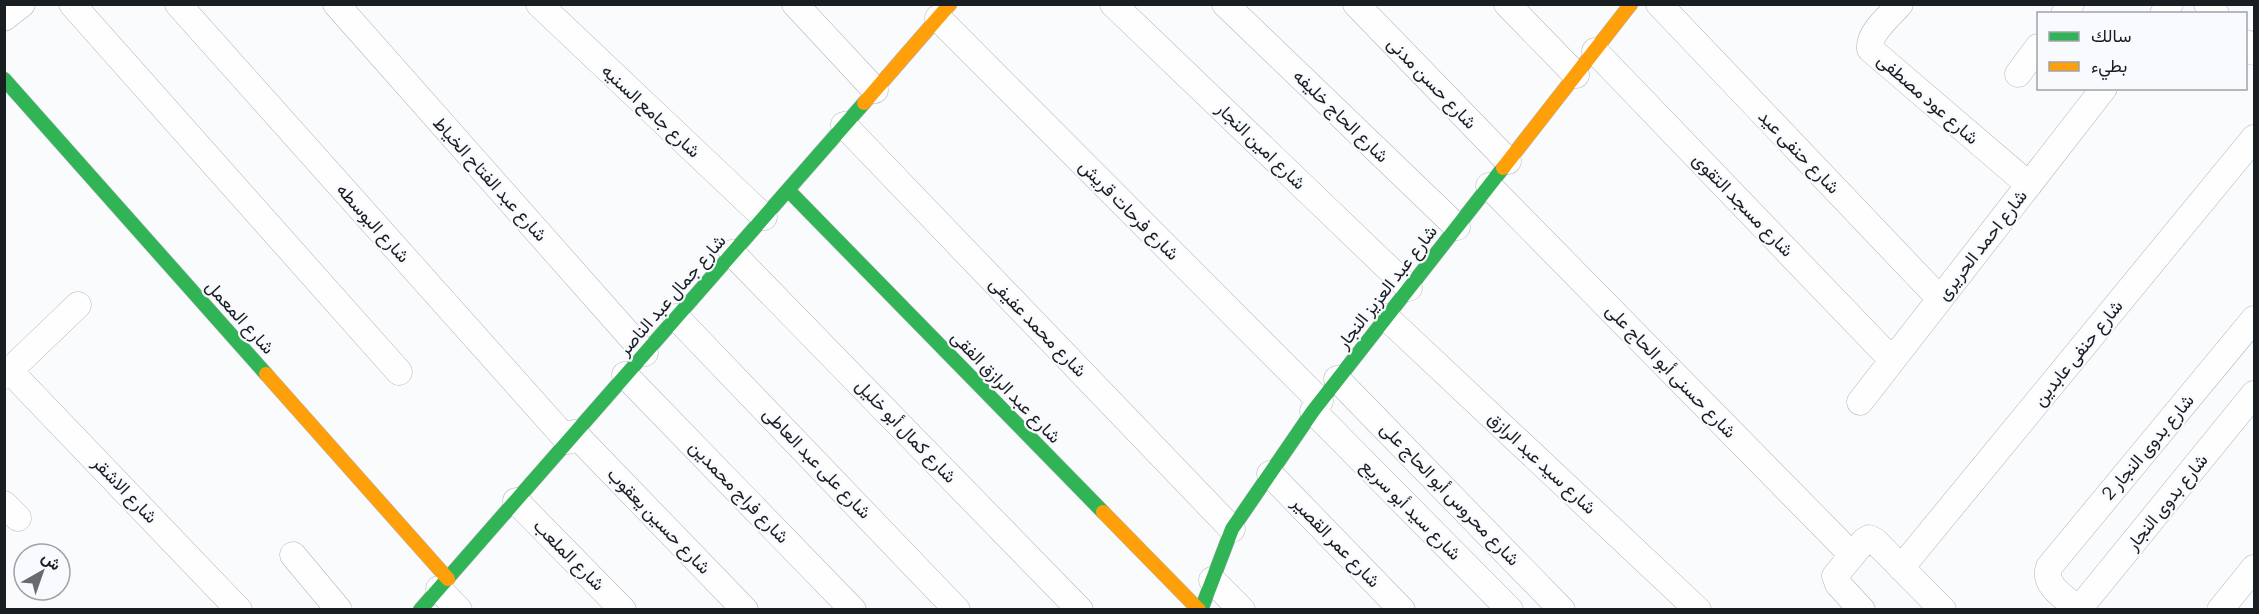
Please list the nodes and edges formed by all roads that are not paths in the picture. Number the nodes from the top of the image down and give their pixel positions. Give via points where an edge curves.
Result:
1 (22, 4) edge
2 (72, 4) edge
3 (178, 4) edge
4 (336, 4) edge
5 (539, 4) edge
6 (795, 4) edge
7 (1113, 4) edge
8 (1225, 4) edge
9 (1356, 4) edge
10 (1507, 4) edge
11 (1631, 4) edge
12 (1659, 4) edge
13 (1900, 4) edge
14 (944, 11) edge
15 (4, 18) edge
16 (2037, 48) edge
17 (1595, 51) junction
18 (2018, 74) dead end
19 (1576, 75) junction
20 (4, 79) edge
21 (875, 90) junction
22 (2102, 90) edge
23 (844, 125) junction
24 (2254, 138) edge
25 (1508, 161) junction
26 (2029, 185) junction
27 (1490, 186) junction
28 (788, 190) junction
29 (764, 217) junction
30 (1457, 227) junction
31 (732, 253) junction
32 (1409, 288) junction
33 (1940, 299) junction
34 (78, 305) dead end
35 (676, 317) junction
36 (1386, 317) junction
37 (2254, 319) edge
38 (645, 353) junction
39 (1892, 360) junction
40 (399, 372) dead end
41 (7, 374) edge
42 (625, 375) junction
43 (1337, 379) junction
44 (2254, 394) edge
45 (1860, 402) dead end
46 (1316, 406) junction
47 (571, 437) junction
48 (1270, 474) junction
49 (516, 501) junction
50 (1232, 529) junction
51 (292, 555) dead end
52 (1852, 555) junction
53 (1901, 568) junction
54 (2254, 568) edge
55 (1212, 580) junction
56 (444, 584) junction
57 (239, 609) edge
58 (339, 609) edge
59 (420, 609) edge
60 (459, 609) edge
61 (623, 609) edge
62 (745, 609) edge
63 (853, 609) edge
64 (957, 609) edge
65 (1080, 609) edge
66 (1200, 609) edge
67 (1242, 609) edge
68 (1402, 609) edge
69 (1510, 609) edge
70 (1562, 609) edge
71 (1698, 609) edge
72 (1862, 609) edge
73 (1942, 609) edge
74 (2079, 609) edge
75 (2220, 609) edge

1 - 15 street
2 - 40 street
3 - 47 street, شارع البوسطه
4 - 38 street, شارع عبد الفتاح الخياط
5 - 29 street, شارع جامع السنيه
6 - 21 street
7 - 32 street, شارع امين النجار
8 - 30 street, شارع الحاج خليفه
9 - 25 street, شارع حسن مدنى
10 - 19 street
11 - 17 street, شارع عبد العزيز النجار
12 - 33 street, شارع حنفى عيد
13 - 26 street, شارع عود مصطفى via 1873,35 1870,49
14 - 21 street, شارع جمال عبد الناصر
14 - 46 street, شارع فرحات قريش
16 - 18 street
17 - 19 street, شارع عبد العزيز النجار
17 - 39 street, شارع مسجد التقوى
19 - 25 street, شارع عبد العزيز النجار
20 - 56 street, شارع المعمل
21 - 23 street, شارع جمال عبد الناصر
22 - 26 street, شارع احمد الحريرى
23 - 28 street, شارع جمال عبد الناصر
23 - 50 street, شارع محمد عفيفى
24 - 53 street, شارع حنفى عابدين
25 - 27 street, شارع عبد العزيز النجار
26 - 33 street, شارع احمد الحريرى
27 - 30 street, شارع عبد العزيز النجار
27 - 52 street, شارع حسنى أبو الحاج على
28 - 29 street, شارع جمال عبد الناصر
28 - 66 street, شارع عبد الرازق الفقى
29 - 31 street, شارع جمال عبد الناصر
30 - 32 street, شارع عبد العزيز النجار
31 - 35 street, شارع جمال عبد الناصر
31 - 65 street, شارع كمال أبو خليل
32 - 36 street, شارع عبد العزيز النجار
33 - 39 street, شارع احمد الحريرى
34 - 41 street
35 - 38 street, شارع جمال عبد الناصر
35 - 64 street, شارع على عبد العاطى
36 - 43 street, شارع عبد العزيز النجار
36 - 71 street, شارع سيد عبد الرازق
37 - 74 street, شارع بدوى النجار 2 via 2049,567 2047,577 2053,586
38 - 42 street, شارع جمال عبد الناصر
39 - 45 street, شارع احمد الحريرى
41 - 57 street, شارع الاشقر
42 - 47 street, شارع جمال عبد الناصر
42 - 63 street, شارع فراج محمدين
43 - 46 street, شارع عبد العزيز النجار
43 - 70 street, شارع محروس أبو الحاج على
44 - 74 street, شارع بدوى النجار
46 - 48 street, شارع عبد العزيز النجار
46 - 69 street, شارع سيد أبو سريع
47 - 49 street, شارع جمال عبد الناصر
47 - 62 street, شارع حسين يعقوب
48 - 50 street, شارع عبد العزيز النجار
48 - 68 street, شارع عمر القصير
49 - 56 street, شارع جمال عبد الناصر
49 - 61 street, شارع الملعب
50 - 55 street, شارع عبد العزيز النجار
51 - 58 street
52 - 53 street via 1869,538
52 - 72 street via 1835,579
53 - 73 street
54 - 75 street
55 - 66 street, شارع عبد العزيز النجار
55 - 67 street
56 - 59 street, شارع جمال عبد الناصر
56 - 60 street

